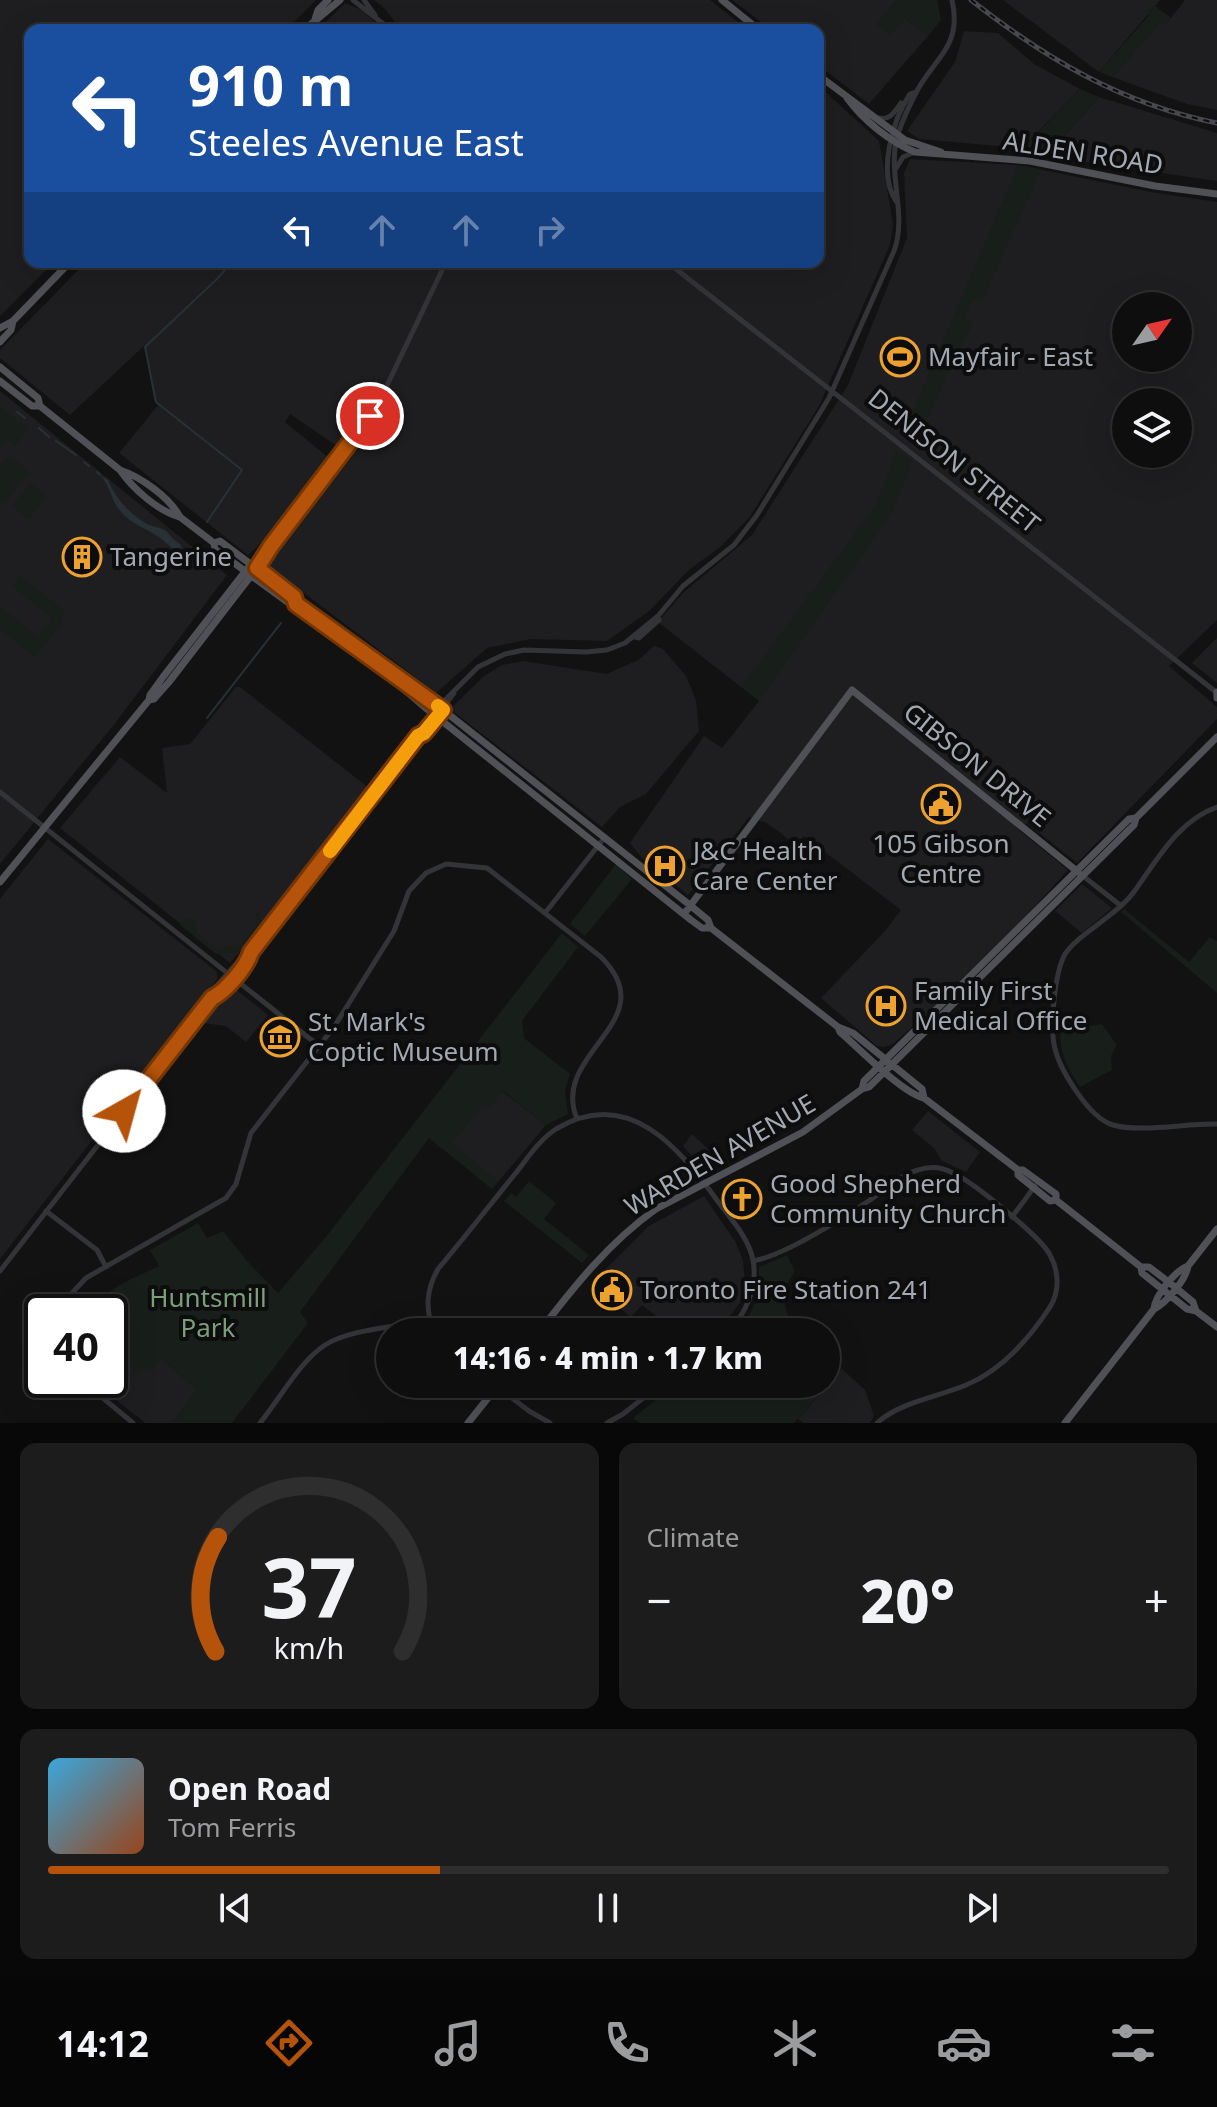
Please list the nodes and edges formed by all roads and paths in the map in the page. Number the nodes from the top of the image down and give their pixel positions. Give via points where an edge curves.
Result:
1 (328, 0) edge
2 (340, 0) edge
3 (353, 0) edge
4 (364, 0) edge
5 (722, 0) edge
6 (952, 0) edge
7 (375, 15) junction
8 (315, 19) junction
9 (310, 24) edge
10 (385, 24) edge
11 (752, 24) edge
12 (824, 80) edge
13 (913, 93) junction
14 (847, 98) junction
15 (874, 116) junction
16 (895, 137) junction
17 (915, 152) junction
18 (943, 153) junction
19 (895, 171) junction
20 (1217, 194) edge
21 (896, 202) junction
22 (64, 268) edge
23 (443, 268) edge
24 (675, 268) edge
25 (13, 321) junction
26 (0, 328) edge
27 (0, 342) edge
28 (0, 367) edge
29 (0, 381) edge
30 (833, 390) junction
31 (40, 406) junction
32 (251, 570) junction
33 (1217, 694) edge
34 (437, 711) junction
35 (1217, 737) edge
36 (0, 792) edge
37 (1217, 807) edge
38 (45, 827) junction
39 (605, 837) junction
40 (598, 844) junction
41 (1080, 874) junction
42 (0, 882) edge
43 (1120, 905) junction
44 (691, 906) junction
45 (545, 913) junction
46 (684, 914) junction
47 (711, 928) junction
48 (231, 976) junction
49 (838, 1027) junction
50 (319, 1046) junction
51 (889, 1062) junction
52 (883, 1069) junction
53 (924, 1098) junction
54 (577, 1119) junction
55 (1217, 1124) edge
56 (705, 1183) junction
57 (1036, 1185) junction
58 (46, 1211) junction
59 (1012, 1217) junction
60 (1217, 1229) edge
61 (753, 1261) junction
62 (106, 1267) junction
63 (1141, 1267) junction
64 (0, 1271) edge
65 (1173, 1285) junction
66 (1166, 1292) junction
67 (72, 1294) edge
68 (1196, 1311) junction
69 (430, 1318) edge
70 (550, 1318) edge
71 (737, 1318) edge
72 (1217, 1327) edge
73 (376, 1331) edge
74 (103, 1398) edge
75 (486, 1398) edge
76 (512, 1398) edge
77 (643, 1398) edge
78 (133, 1423) edge
79 (260, 1423) edge
80 (468, 1423) edge
81 (550, 1423) edge
82 (607, 1423) edge
83 (877, 1423) edge
84 (1065, 1423) edge

1 - 8 main road
2 - 8 main road
3 - 7 street
4 - 7 street
5 - 11 main road
6 - 13 street via 949,45
7 - 10 street
8 - 9 main road
12 - 14 main road
13 - 15 street via 887,118
13 - 16 street
14 - 15 main road
14 - 16 main road
15 - 16 main road
16 - 17 main road, ALDEN ROAD
16 - 18 main road, ALDEN ROAD
16 - 19 street
16 - 21 street via 888,173
17 - 18 main road, ALDEN ROAD
17 - 19 street via 903,157
18 - 20 main road, ALDEN ROAD via 1054,165
19 - 21 street
21 - 30 street via 898,240
22 - 25 main road
23 - 32 street via 379,401
24 - 30 street, DENISON STREET
25 - 26 main road
25 - 27 main road
28 - 31 main road via 38,398
29 - 31 main road via 32,406
30 - 33 street, DENISON STREET
30 - 34 street via 749,526 635,637 598,651 505,654 478,667
31 - 32 main road via 168,514 180,517 215,549
32 - 34 main road
32 - 38 main road
34 - 39 main road
34 - 40 main road
34 - 48 street
35 - 41 main road, WARDEN AVENUE
36 - 38 street
37 - 43 street via 1177,836
38 - 42 main road
38 - 48 street
39 - 40 street
39 - 44 main road
40 - 45 street
40 - 46 main road
41 - 43 street
41 - 44 main road, GIBSON DRIVE via 852,690
41 - 51 main road, WARDEN AVENUE
43 - 55 street via 1073,944 1061,963 1053,1041 1057,1056 1090,1110 1109,1124
44 - 46 main road
44 - 47 main road
45 - 50 street via 487,868 446,864 432,869 412,887 387,943
45 - 54 street via 601,957 619,983 618,1014 573,1082 571,1104
46 - 47 main road via 702,928
47 - 49 main road
48 - 50 street
48 - 58 street via 213,990 212,998
49 - 51 main road
49 - 52 main road
50 - 62 street via 251,1133 236,1184 226,1198
51 - 52 main road, WARDEN AVENUE
51 - 53 main road via 922,1089
52 - 53 main road
52 - 56 main road, WARDEN AVENUE via 819,1123
53 - 57 main road
54 - 56 street via 605,1115 641,1123 675,1147
54 - 69 street via 542,1141 438,1269 428,1295
56 - 61 street via 746,1241
56 - 70 main road, WARDEN AVENUE via 629,1229
57 - 59 street
57 - 63 main road via 1056,1194 1056,1200
58 - 62 street via 97,1250
58 - 64 street
59 - 61 street via 955,1173 922,1168 792,1246
59 - 83 street via 1051,1256 1057,1280 1048,1310 993,1370
60 - 65 main road
61 - 71 street via 753,1287
62 - 67 street
63 - 65 main road
63 - 66 main road
65 - 66 main road
65 - 68 main road
66 - 68 main road
66 - 84 main road
68 - 72 main road
73 - 79 street via 328,1343
74 - 78 street
75 - 80 main road
76 - 81 street
77 - 82 street

